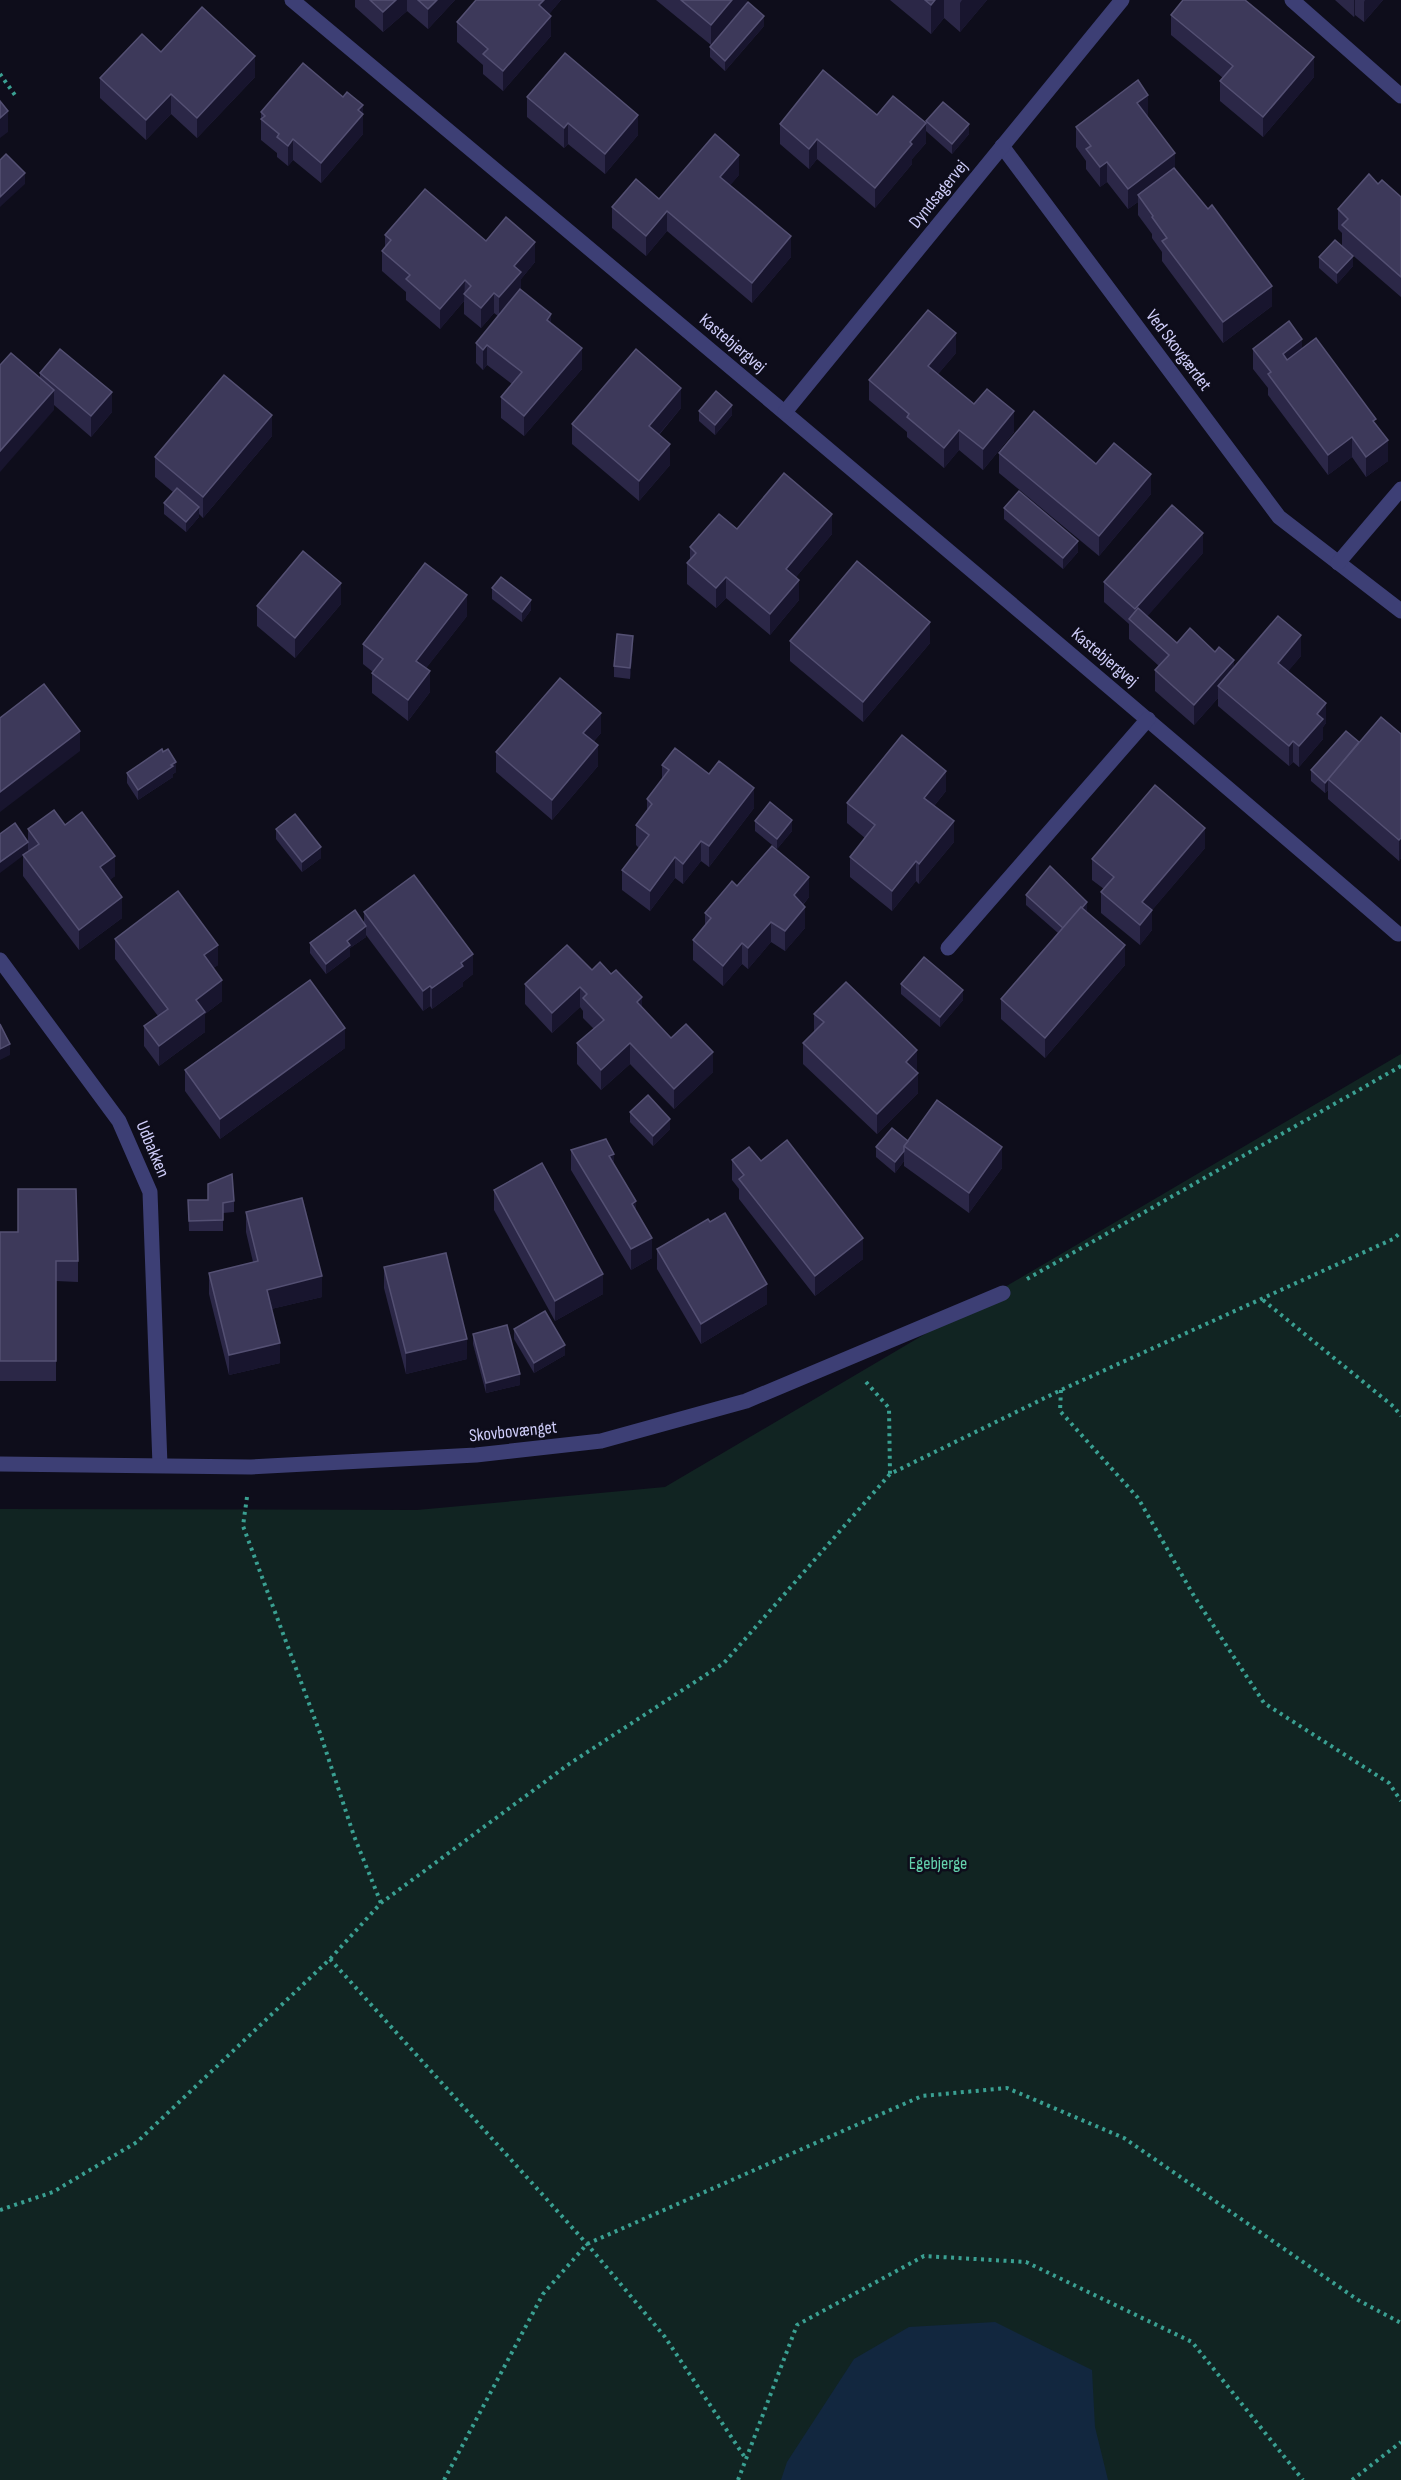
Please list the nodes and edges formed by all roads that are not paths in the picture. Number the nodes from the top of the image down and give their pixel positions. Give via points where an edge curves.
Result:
1 (292, 0) edge
2 (1122, 0) edge
3 (1292, 0) edge
4 (1401, 96) edge
5 (1002, 146) junction
6 (784, 412) junction
7 (1401, 489) edge
8 (1338, 563) junction
9 (1401, 611) edge
10 (1148, 719) junction
11 (1398, 934) dead end
12 (948, 948) dead end
13 (0, 960) edge
14 (1003, 1293) road end
15 (0, 1464) edge
16 (160, 1465) junction

1 - 6 street, Kastebjergvej
2 - 5 street, Dyndsagervej
3 - 4 street
5 - 6 street, Dyndsagervej
5 - 8 street, Ved Skovgærdet via 1280,517
6 - 10 street, Kastebjergvej
7 - 8 street
8 - 9 street, Ved Skovgærdet
10 - 11 street, Kastebjergvej
10 - 12 street
13 - 16 street, Udbakken via 119,1122 150,1192
14 - 16 street, Skovbovænget via 746,1401 600,1441 476,1455 251,1467
15 - 16 street, Skovbovænget

